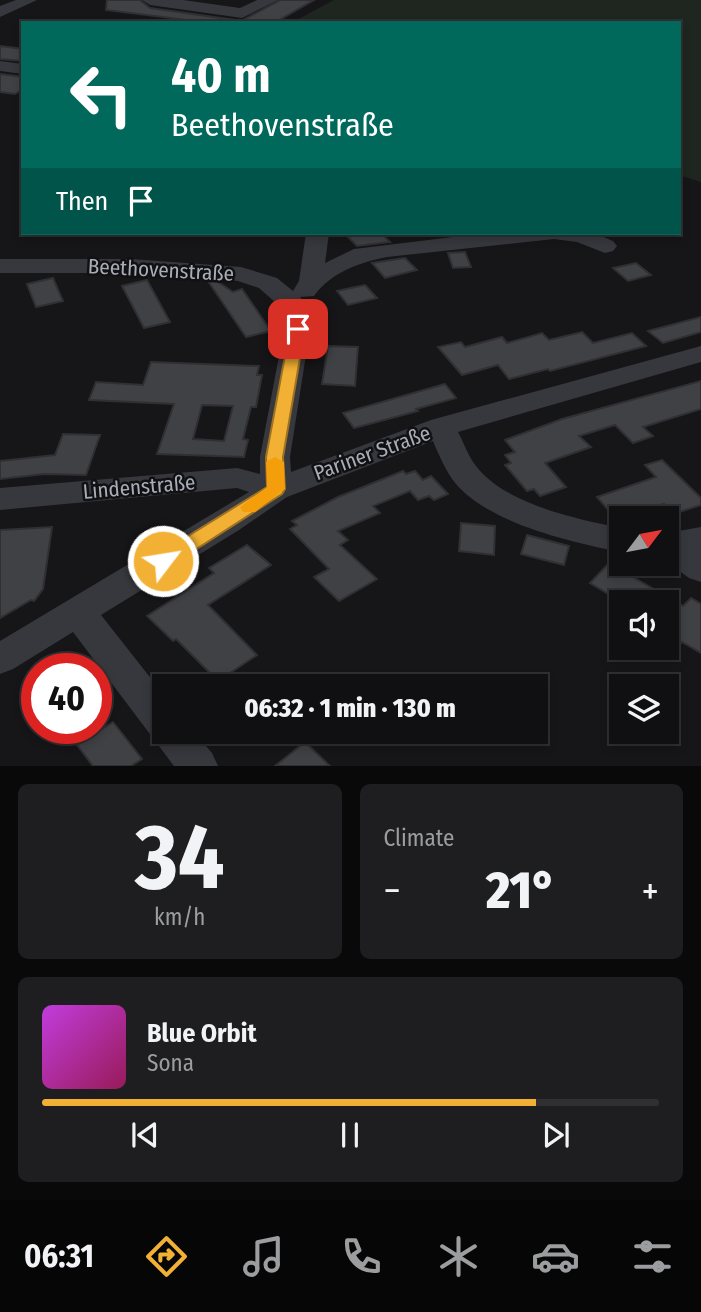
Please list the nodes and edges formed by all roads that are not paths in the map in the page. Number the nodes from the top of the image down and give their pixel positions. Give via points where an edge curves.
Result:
1 (29, 0) edge
2 (150, 0) edge
3 (270, 0) edge
4 (0, 12) edge
5 (0, 66) edge
6 (21, 69) edge
7 (317, 235) edge
8 (532, 235) edge
9 (574, 235) edge
10 (605, 246) dead end
11 (0, 266) edge
12 (311, 281) junction
13 (297, 308) junction
14 (701, 354) edge
15 (441, 427) junction
16 (276, 489) junction
17 (0, 499) edge
18 (609, 536) edge
19 (701, 538) edge
20 (679, 543) edge
21 (679, 554) edge
22 (701, 569) edge
23 (78, 612) junction
24 (0, 659) edge
25 (152, 708) edge
26 (180, 744) edge
27 (198, 766) edge

1 - 4 street
2 - 3 street via 242,13
5 - 6 street
7 - 12 street
8 - 12 street via 354,256
9 - 10 street
11 - 13 street, Beethovenstraße via 131,266 241,274 268,283
12 - 13 street
13 - 16 street via 298,329 275,457
14 - 15 street, Pariner Straße
15 - 16 street, Pariner Straße
15 - 18 street via 466,474 482,491 501,503
16 - 17 street, Lindenstraße via 237,478
16 - 23 street, Pariner Straße
19 - 20 street
21 - 22 street
23 - 24 street, Pariner Straße
23 - 25 street
26 - 27 street

